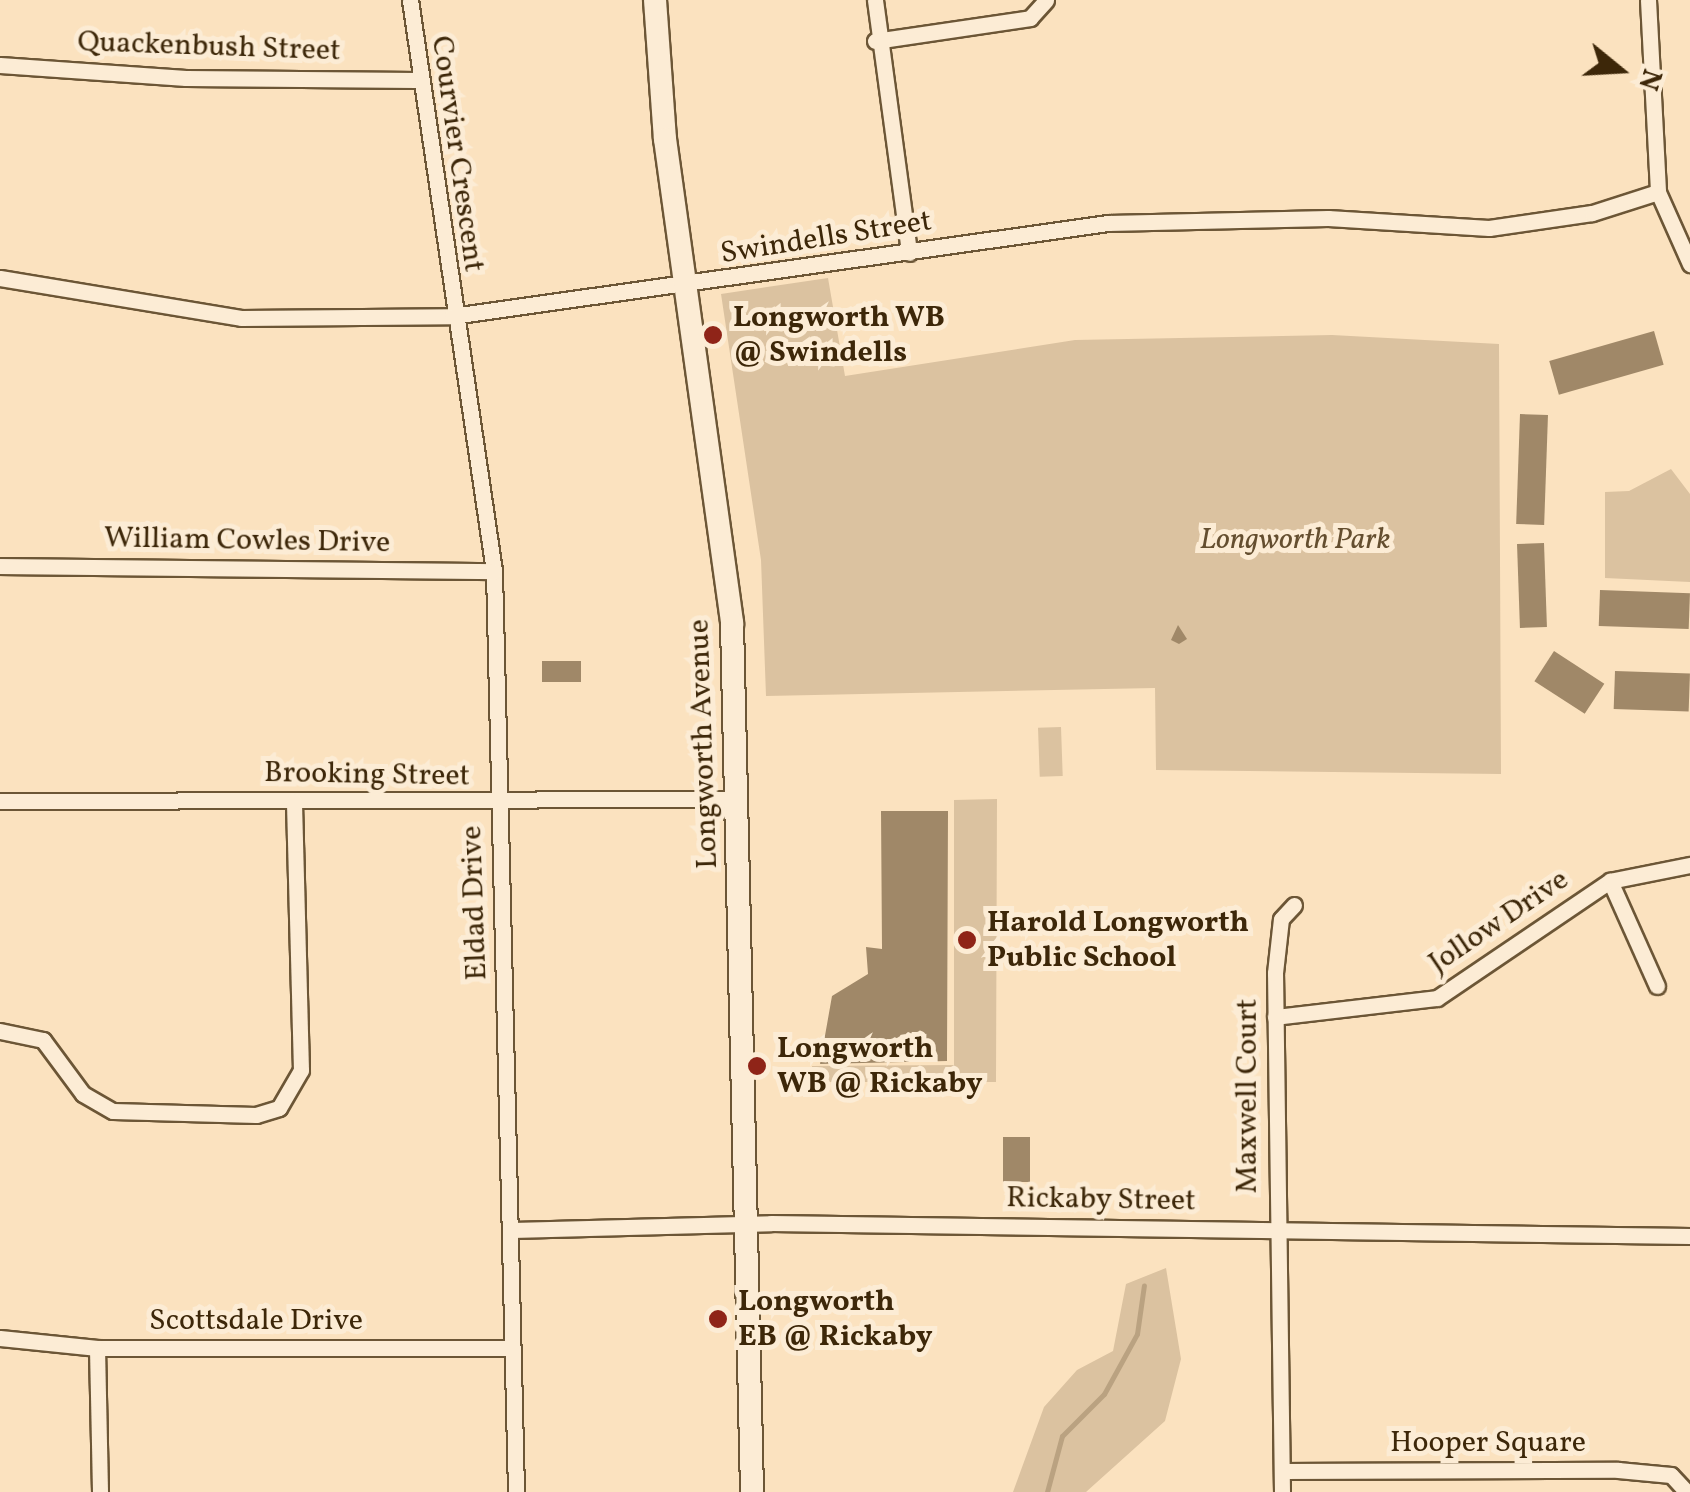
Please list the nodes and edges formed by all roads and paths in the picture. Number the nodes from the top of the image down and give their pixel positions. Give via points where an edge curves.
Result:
1 (410, 0) edge
2 (655, 0) edge
3 (875, 0) edge
4 (1046, 0) edge
5 (1648, 0) edge
6 (875, 41) junction
7 (0, 65) edge
8 (416, 80) junction
9 (1658, 192) junction
10 (909, 252) junction
11 (1690, 264) edge
12 (0, 278) edge
13 (687, 288) junction
14 (452, 316) junction
15 (0, 566) edge
16 (494, 571) junction
17 (734, 800) junction
18 (0, 801) edge
19 (294, 801) junction
20 (500, 804) junction
21 (1690, 865) edge
22 (1610, 881) junction
23 (1294, 905) dead end
24 (1657, 986) dead end
25 (1276, 1018) junction
26 (0, 1031) edge
27 (748, 1223) junction
28 (512, 1230) junction
29 (1276, 1232) junction
30 (1690, 1236) edge
31 (0, 1338) edge
32 (98, 1348) junction
33 (512, 1348) junction
34 (1282, 1471) junction
35 (100, 1492) edge
36 (516, 1492) edge
37 (752, 1492) edge
38 (1282, 1492) edge
39 (1687, 1492) edge

1 - 8 street, Courvier Crescent
2 - 13 street, Longworth Avenue
3 - 6 street
4 - 6 street via 1030,18
5 - 9 street
6 - 10 street
7 - 8 street, Quackenbush Street via 186,78
8 - 14 street, Courvier Crescent
9 - 10 street, Swindells Street via 1592,213 1489,228 1328,218 1143,220
9 - 11 street
10 - 13 street, Swindells Street
12 - 14 street, Swindells Street via 240,318
13 - 14 street, Swindells Street
13 - 17 street, Longworth Avenue via 725,532
14 - 16 street, Eldad Drive
15 - 16 street, William Cowles Drive
16 - 20 street, Eldad Drive
17 - 20 street, Brooking Street
17 - 27 street, Longworth Avenue
18 - 19 street, Brooking Street
19 - 20 street, Brooking Street
19 - 26 street via 300,1070 279,1108 256,1116 113,1111 83,1094 42,1040
20 - 28 street, Eldad Drive
21 - 22 street, Jollow Drive
22 - 24 street
22 - 25 street, Jollow Drive via 1437,998
23 - 25 street, Maxwell Court via 1281,919
25 - 29 street, Maxwell Court
27 - 28 street, Rickaby Street
27 - 29 street, Rickaby Street
27 - 37 street, Longworth Avenue
28 - 33 street, Eldad Drive
29 - 30 street, Rickaby Street
29 - 34 street
31 - 32 street, Scottsdale Drive
32 - 33 street, Scottsdale Drive
32 - 35 street
33 - 36 street, Eldad Drive
34 - 38 street
34 - 39 street, Hooper Square via 1618,1470 1671,1475

